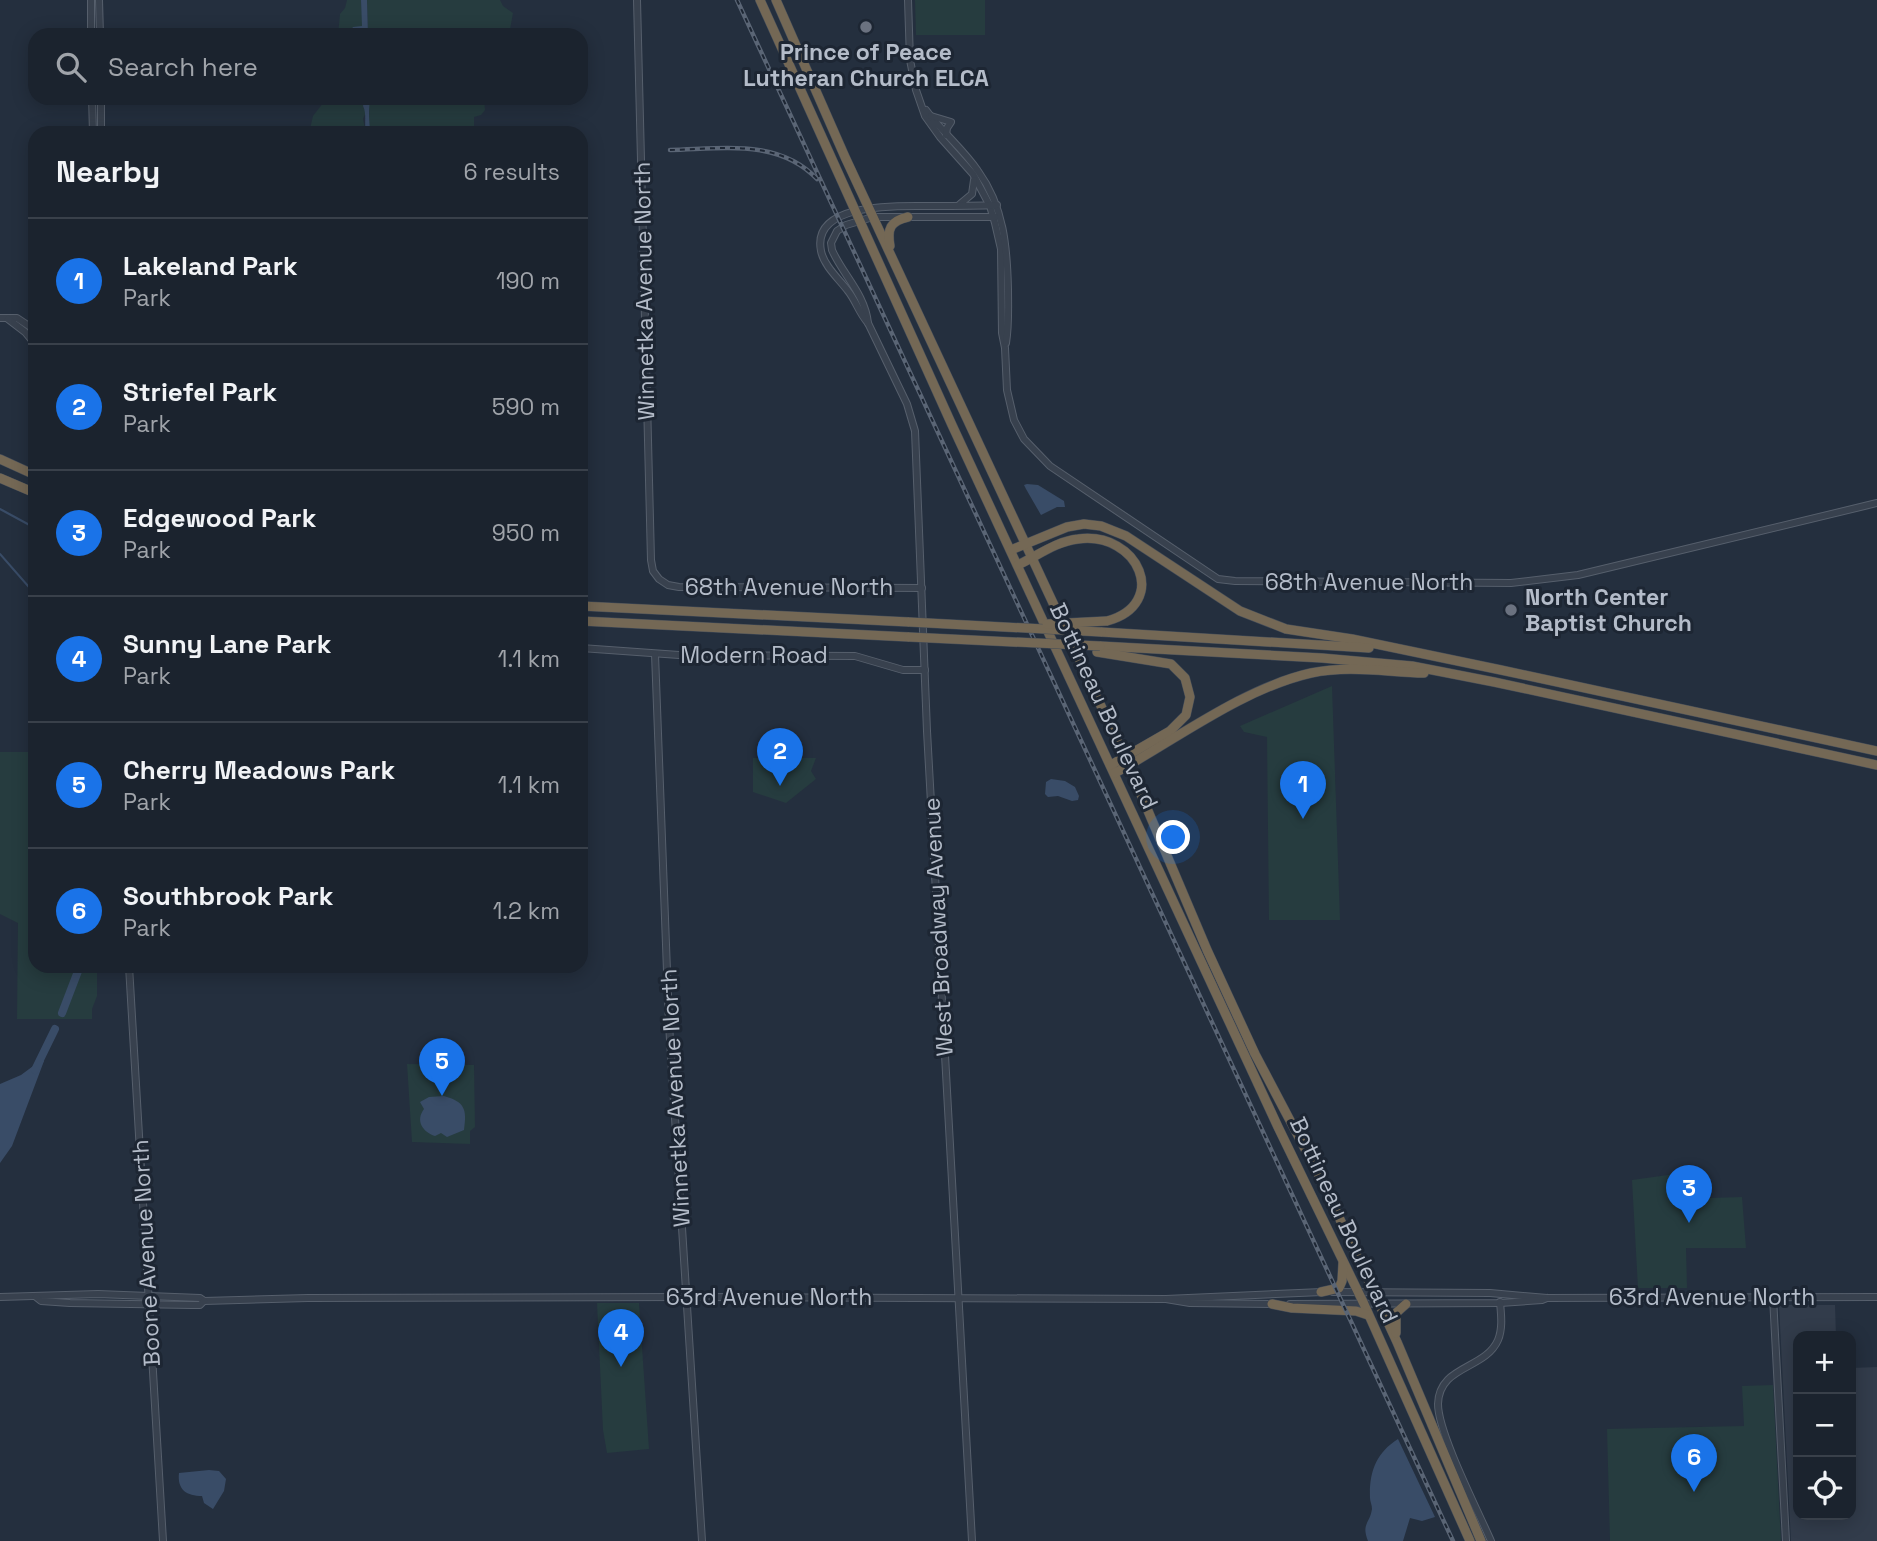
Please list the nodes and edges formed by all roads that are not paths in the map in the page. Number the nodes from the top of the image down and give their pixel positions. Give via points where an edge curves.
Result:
1 (91, 0) edge
2 (99, 0) edge
3 (637, 0) edge
4 (760, 0) edge
5 (776, 0) edge
6 (908, 0) edge
7 (91, 28) edge
8 (100, 28) edge
9 (920, 102) junction
10 (92, 105) edge
11 (101, 105) edge
12 (930, 115) junction
13 (933, 123) junction
14 (93, 126) edge
15 (101, 126) edge
16 (946, 135) junction
17 (973, 174) junction
18 (993, 205) junction
19 (956, 206) junction
20 (871, 212) junction
21 (858, 216) junction
22 (908, 217) junction
23 (997, 217) junction
24 (891, 255) junction
25 (0, 318) edge
26 (8, 319) junction
27 (868, 323) junction
28 (28, 325) edge
29 (28, 336) edge
30 (0, 459) edge
31 (28, 472) edge
32 (0, 478) edge
33 (28, 490) edge
34 (1877, 503) edge
35 (1026, 543) junction
36 (1011, 550) junction
37 (1032, 558) junction
38 (1018, 565) junction
39 (659, 579) joint
40 (922, 588) junction
41 (588, 606) edge
42 (588, 621) edge
43 (954, 625) junction
44 (588, 649) edge
45 (1098, 649) junction
46 (655, 654) junction
47 (1430, 656) junction
48 (925, 670) junction
49 (1457, 674) junction
50 (1877, 751) edge
51 (1127, 762) junction
52 (1877, 765) edge
53 (1113, 769) junction
54 (129, 973) edge
55 (1343, 1261) junction
56 (1321, 1292) junction
57 (1358, 1292) junction
58 (1373, 1292) junction
59 (1500, 1294) junction
60 (148, 1295) junction
61 (0, 1297) edge
62 (36, 1297) junction
63 (686, 1297) junction
64 (958, 1297) junction
65 (1773, 1297) junction
66 (1877, 1297) edge
67 (1547, 1298) junction
68 (1166, 1299) junction
69 (205, 1301) junction
70 (150, 1303) junction
71 (1500, 1303) junction
72 (1272, 1304) junction
73 (1364, 1304) junction
74 (1378, 1304) junction
75 (1406, 1304) junction
76 (1368, 1315) junction
77 (1397, 1342) junction
78 (163, 1541) edge
79 (702, 1541) edge
80 (972, 1541) edge
81 (1471, 1541) edge
82 (1481, 1541) edge
83 (1492, 1541) edge
84 (1786, 1541) edge

1 - 7 street
2 - 8 street
3 - 39 street, Winnetka Avenue North via 651,560
4 - 21 highway, Bottineau Boulevard
5 - 20 highway, Bottineau Boulevard
6 - 9 street via 909,60
9 - 12 street
9 - 13 street
10 - 14 street
11 - 15 street
12 - 13 street
12 - 16 street via 951,122
13 - 16 street
13 - 17 street
16 - 18 street via 978,170
17 - 18 street
17 - 19 street via 972,194
18 - 19 street, West Broadway Avenue
18 - 23 street
19 - 20 street, West Broadway Avenue
20 - 21 street, West Broadway Avenue
20 - 22 street, West Broadway Avenue
20 - 24 highway, Bottineau Boulevard
21 - 27 street, West Broadway Avenue via 837,231 831,243 860,297
21 - 27 street, West Broadway Avenue via 838,217 828,224 820,249
21 - 36 highway, Bottineau Boulevard
22 - 23 street, West Broadway Avenue
22 - 24 highway via 889,227
23 - 34 street, 68th Avenue North via 1007,256 1007,390 1024,439 1050,466 1219,579 1533,582
24 - 35 highway, Bottineau Boulevard
25 - 26 street
26 - 28 street via 17,318
26 - 29 street
27 - 40 street, West Broadway Avenue via 915,431
30 - 31 highway
32 - 33 highway
35 - 36 highway
35 - 37 highway, Bottineau Boulevard
35 - 47 highway via 1075,526 1101,526 1126,536 1229,605 1265,622
36 - 38 highway, Bottineau Boulevard
37 - 38 highway
37 - 43 highway, bridge via 1063,542 1103,539 1135,561 1140,591 1131,609 1107,621
37 - 51 highway, Bottineau Boulevard
38 - 53 highway, Bottineau Boulevard
39 - 40 street, 68th Avenue North via 679,587
40 - 48 street, West Broadway Avenue
41 - 43 highway, bridge
42 - 45 highway, bridge
43 - 47 highway, bridge via 1355,646
44 - 46 street, Modern Road
45 - 49 highway via 1351,660
45 - 51 highway via 1166,662 1187,684 1190,703 1186,715
46 - 48 street, Modern Road via 847,655 903,670
46 - 63 street, Winnetka Avenue North via 669,1024
47 - 50 highway
48 - 64 street, West Broadway Avenue
49 - 51 highway via 1379,669 1312,673 1267,688
49 - 52 highway
51 - 53 highway
51 - 58 highway, Bottineau Boulevard via 1236,1013
53 - 55 highway, Bottineau Boulevard
54 - 60 street, Boone Avenue North
55 - 56 highway via 1339,1288
55 - 57 highway, Bottineau Boulevard
56 - 57 street, 63rd Avenue North
56 - 68 street, 63rd Avenue North
57 - 58 street, 63rd Avenue North
57 - 73 highway, Bottineau Boulevard
58 - 59 street, 63rd Avenue North
58 - 74 highway, Bottineau Boulevard
59 - 67 street, 63rd Avenue North
59 - 71 street
60 - 62 street, 63rd Avenue North
60 - 69 street, 63rd Avenue North
60 - 70 street, Boone Avenue North
61 - 62 street, 63rd Avenue North
62 - 70 street, 63rd Avenue North via 70,1303
63 - 64 street, 63rd Avenue North
63 - 69 street, 63rd Avenue North
63 - 79 street, Winnetka Avenue North
64 - 68 street, 63rd Avenue North
64 - 80 street, West Broadway Avenue
65 - 66 street, 63rd Avenue North
65 - 67 street, 63rd Avenue North
65 - 84 street
67 - 71 street, 63rd Avenue North
68 - 72 street, 63rd Avenue North
69 - 70 street, 63rd Avenue North via 200,1305
70 - 78 street, Boone Avenue North
71 - 75 street, 63rd Avenue North
71 - 83 street via 1496,1345 1450,1376 1438,1406 1456,1462
72 - 73 street, 63rd Avenue North
72 - 76 highway
73 - 74 street, 63rd Avenue North
73 - 76 highway, Bottineau Boulevard
74 - 75 street, 63rd Avenue North
74 - 77 highway, Bottineau Boulevard
75 - 77 highway via 1395,1315
76 - 81 highway, Bottineau Boulevard
77 - 82 highway, Bottineau Boulevard

